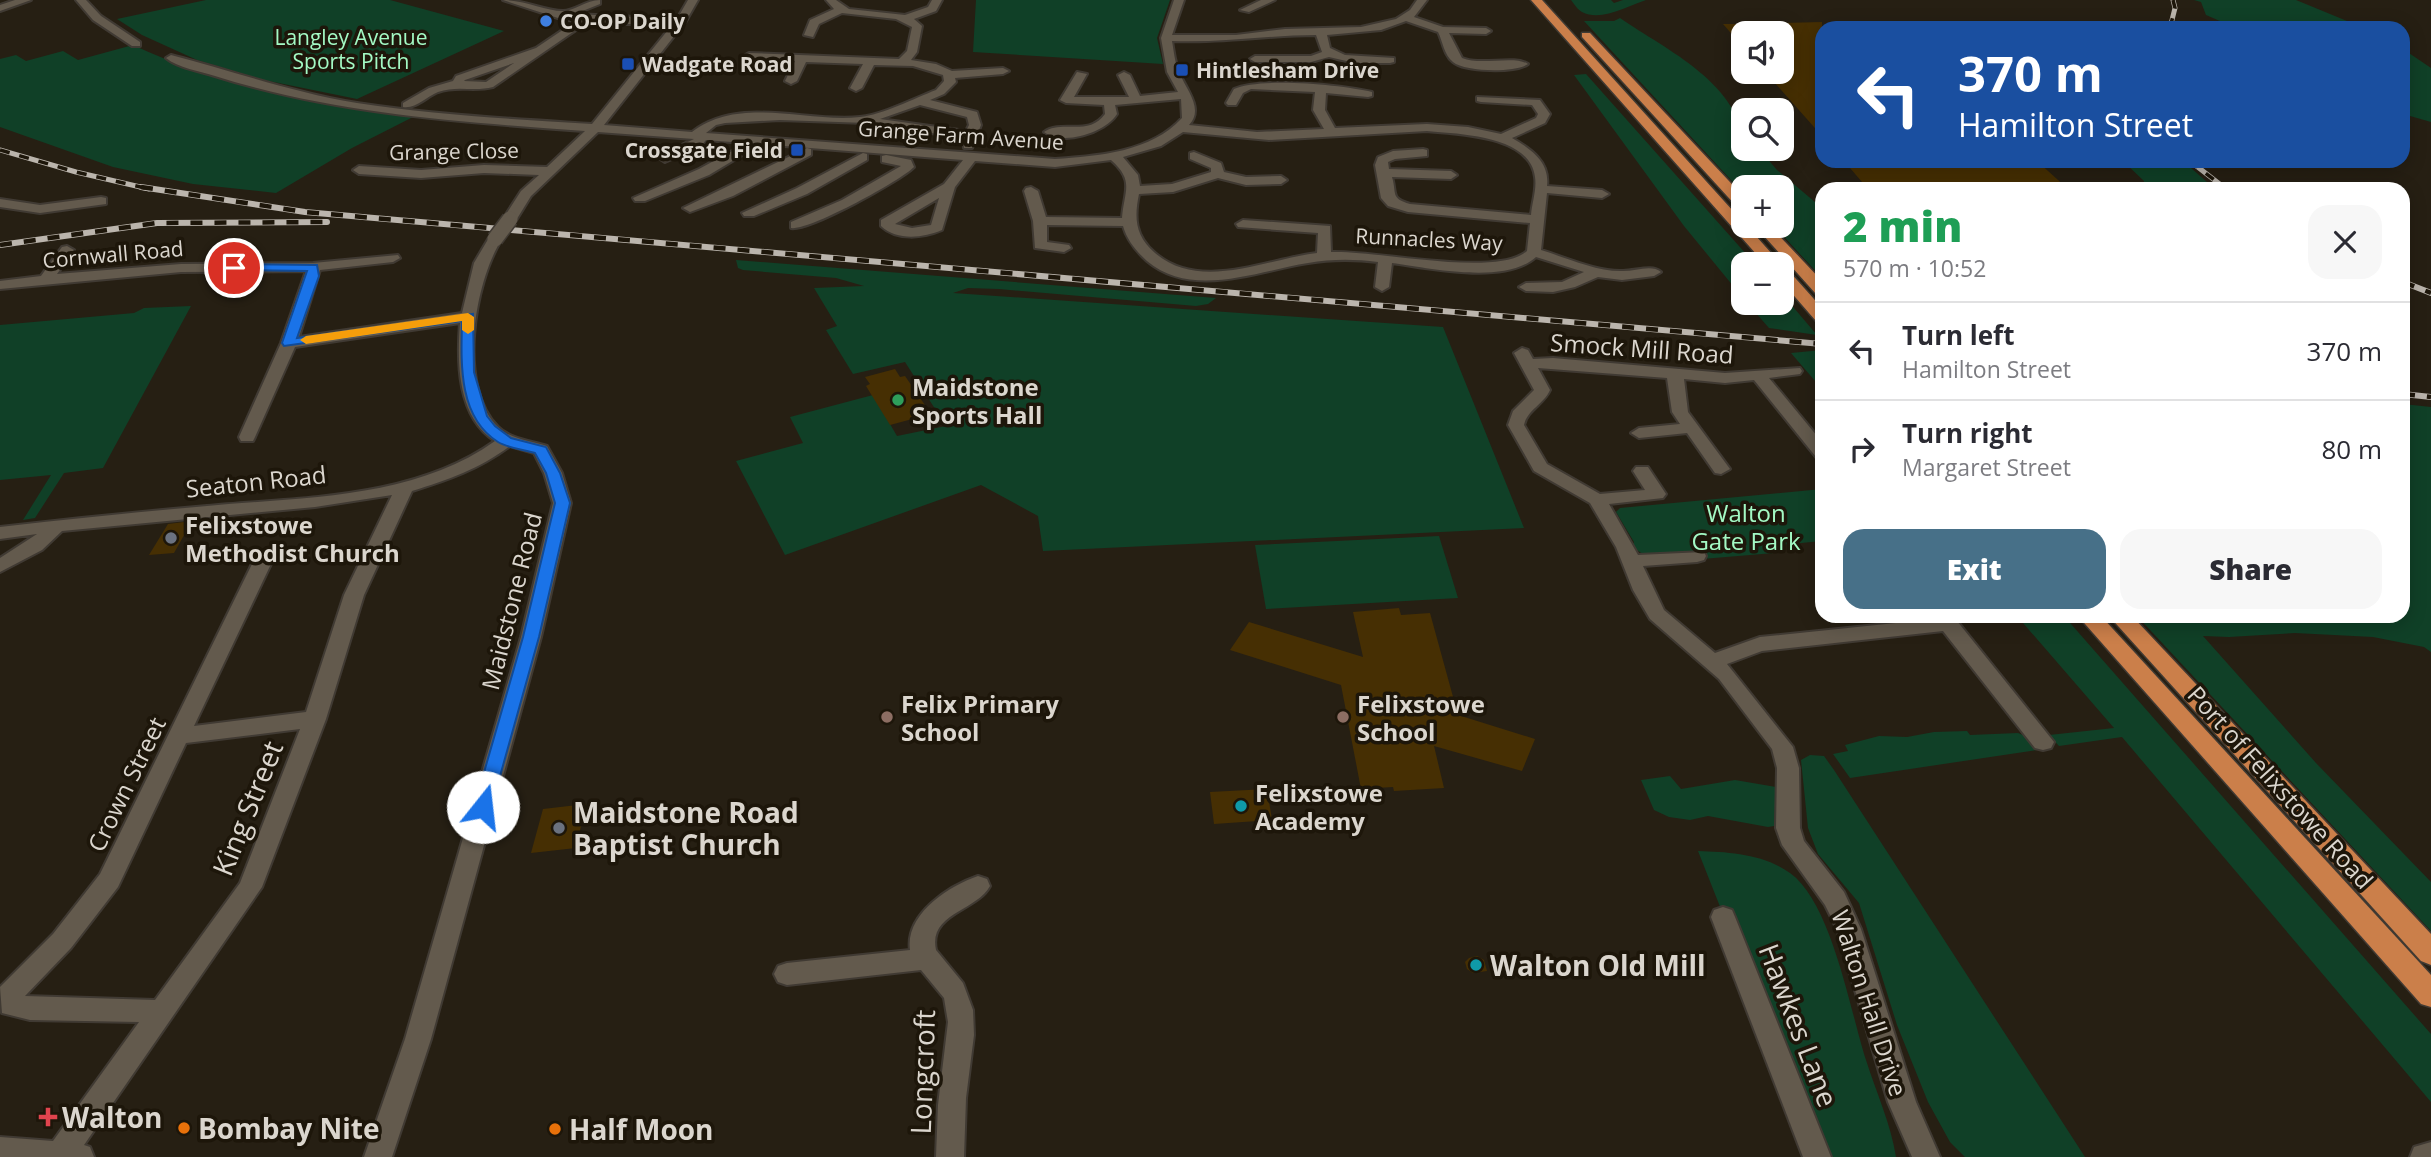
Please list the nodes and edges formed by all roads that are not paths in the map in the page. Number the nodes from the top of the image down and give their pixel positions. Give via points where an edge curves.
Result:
1 (26, 0) edge
2 (81, 0) edge
3 (508, 0) edge
4 (693, 0) edge
5 (831, 0) edge
6 (937, 0) edge
7 (1179, 0) edge
8 (1270, 0) edge
9 (1422, 0) edge
10 (1536, 0) edge
11 (1554, 0) edge
12 (596, 2) dead end
13 (0, 8) edge
14 (842, 9) junction
15 (1245, 10) dead end
16 (562, 16) junction
17 (1405, 17) junction
18 (907, 18) junction
19 (584, 20) junction
20 (677, 22) junction
21 (1442, 30) junction
22 (1486, 31) dead end
23 (1321, 32) junction
24 (809, 35) dead end
25 (1166, 38) junction
26 (136, 44) dead end
27 (537, 51) junction
28 (1329, 54) junction
29 (749, 56) dead end
30 (171, 58) dead end
31 (802, 58) junction
32 (1255, 60) dead end
33 (1390, 60) dead end
34 (870, 61) junction
35 (902, 62) junction
36 (1522, 63) dead end
37 (1003, 71) dead end
38 (1081, 74) dead end
39 (949, 75) junction
40 (1124, 75) dead end
41 (791, 81) dead end
42 (458, 83) junction
43 (856, 88) dead end
44 (1321, 89) junction
45 (1368, 94) dead end
46 (1185, 95) junction
47 (1136, 99) junction
48 (1481, 99) dead end
49 (919, 102) junction
50 (1109, 102) junction
51 (1232, 103) dead end
52 (407, 105) dead end
53 (868, 121) junction
54 (595, 128) junction
55 (1181, 128) junction
56 (1050, 132) dead end
57 (1332, 133) junction
58 (970, 135) junction
59 (698, 138) junction
60 (1501, 139) junction
61 (746, 148) junction
62 (807, 152) junction
63 (1423, 153) dead end
64 (967, 156) junction
65 (1194, 156) dead end
66 (863, 157) junction
67 (901, 157) junction
68 (1115, 157) junction
69 (665, 158) dead end
70 (359, 170) dead end
71 (549, 170) junction
72 (1385, 173) junction
73 (1219, 174) junction
74 (1451, 175) dead end
75 (1281, 180) dead end
76 (949, 187) junction
77 (1540, 189) junction
78 (1134, 190) junction
79 (1031, 191) dead end
80 (1731, 192) edge
81 (1602, 194) dead end
82 (640, 198) dead end
83 (101, 201) dead end
84 (0, 202) edge
85 (690, 208) dead end
86 (749, 213) dead end
87 (1538, 220) junction
88 (1040, 221) junction
89 (1129, 222) junction
90 (1243, 224) dead end
91 (796, 225) dead end
92 (1773, 238) edge
93 (1064, 248) dead end
94 (67, 250) dead end
95 (1534, 252) junction
96 (1762, 252) edge
97 (1326, 256) junction
98 (393, 258) dead end
99 (1385, 258) junction
100 (313, 267) junction
101 (1595, 272) junction
102 (46, 279) junction
103 (1815, 283) edge
104 (0, 285) edge
105 (1663, 285) dead end
106 (1794, 286) edge
107 (1382, 287) dead end
108 (1526, 287) dead end
109 (1815, 310) edge
110 (468, 317) junction
111 (289, 343) junction
112 (1794, 371) dead end
113 (1675, 374) junction
114 (1759, 376) junction
115 (1689, 428) junction
116 (1639, 433) dead end
117 (247, 437) dead end
118 (506, 441) junction
119 (1815, 444) edge
120 (1721, 469) dead end
121 (1643, 471) dead end
122 (405, 486) junction
123 (1597, 500) junction
124 (57, 526) junction
125 (0, 533) edge
126 (1697, 556) dead end
127 (1632, 561) junction
128 (261, 564) dead end
129 (0, 566) edge
130 (1921, 623) edge
131 (1947, 623) edge
132 (2095, 623) edge
133 (2126, 623) edge
134 (1714, 661) junction
135 (315, 719) junction
136 (179, 736) junction
137 (2043, 742) dead end
138 (978, 886) dead end
139 (1723, 917) dead end
140 (2431, 953) edge
141 (926, 959) junction
142 (787, 974) dead end
143 (2431, 995) edge
144 (1, 1002) edge
145 (160, 1011) junction
146 (0, 1150) edge
147 (70, 1156) edge
148 (2431, 1156) edge
149 (378, 1157) edge
150 (950, 1157) edge
151 (1817, 1157) edge
152 (1926, 1157) edge
153 (2424, 1157) edge

1 - 13 street
2 - 26 street via 97,18
3 - 16 street
4 - 20 street
5 - 14 street
6 - 18 street via 932,9
7 - 25 street
8 - 15 street
9 - 17 street via 1419,8
10 - 96 highway
11 - 80 highway
12 - 16 street
14 - 18 street
14 - 24 street via 814,22
16 - 19 street
17 - 21 street
17 - 23 street via 1370,28
18 - 35 street via 916,27 912,52
19 - 20 street
19 - 27 street
20 - 54 street
21 - 22 street
21 - 36 street via 1458,61 1479,66
23 - 25 street
23 - 28 street
25 - 46 street via 1173,72
27 - 42 street via 473,72
27 - 42 street via 488,86
28 - 32 street via 1311,59
28 - 33 street via 1351,60
29 - 31 street
30 - 54 street, Grange Farm Avenue via 243,81 355,106
31 - 34 street
31 - 41 street
34 - 35 street
34 - 43 street
35 - 39 street via 932,66
37 - 39 street
38 - 50 street via 1066,100
39 - 49 street via 946,88
40 - 47 street
42 - 52 street
44 - 45 street
44 - 51 street via 1250,86 1238,91
44 - 57 street via 1319,110
46 - 47 street
46 - 55 street via 1190,110
47 - 50 street
48 - 60 street via 1536,102 1544,114 1541,120
49 - 53 street
49 - 58 street via 973,115
50 - 56 street via 1111,114 1101,126 1080,132
53 - 58 street
53 - 59 street via 780,116 725,119 712,122
54 - 59 street, Grange Farm Avenue
54 - 71 street
55 - 57 street, Runnacles Way via 1253,136
55 - 68 street, Grange Farm Avenue via 1157,144
57 - 60 street, Runnacles Way via 1438,127
58 - 64 street
59 - 61 street, Grange Farm Avenue
59 - 67 street, Grange Farm Avenue
59 - 69 street
60 - 77 street, Runnacles Way via 1536,160
61 - 62 street, Grange Farm Avenue
61 - 82 street via 704,172
62 - 66 street, Grange Farm Avenue
62 - 85 street
63 - 72 street via 1384,158
64 - 67 street, Grange Farm Avenue
64 - 68 street, Grange Farm Avenue via 1055,163
64 - 76 street
65 - 73 street via 1217,166
66 - 67 street, Grange Farm Avenue
66 - 86 street via 802,191
67 - 91 street via 908,167 902,173
68 - 78 street via 1131,171
70 - 71 street, Grange Close via 421,174
71 - 110 street, bridge via 526,194 482,259
72 - 74 street
72 - 87 street via 1388,198 1399,206
73 - 75 street via 1246,181
73 - 78 street via 1172,188
76 - 76 street via 937,227 918,232 893,230 886,224
77 - 81 street
77 - 87 street, Runnacles Way
78 - 89 street
79 - 88 street
83 - 84 street via 40,209
87 - 95 street, Runnacles Way
88 - 89 street
88 - 93 street via 1040,245
89 - 97 street, Runnacles Way via 1147,253 1167,268 1187,274 1218,275
90 - 97 street via 1325,229
92 - 103 highway
94 - 102 street
95 - 99 street, Runnacles Way via 1524,261 1491,268
95 - 101 street
97 - 99 street, Runnacles Way
98 - 100 street, Cornwall Road
99 - 107 street
100 - 102 street, Cornwall Road via 181,268
100 - 111 street
101 - 105 street via 1622,276 1650,267
101 - 108 street via 1570,286
102 - 104 street, Cornwall Road
106 - 109 highway
110 - 111 street
110 - 118 street via 467,372 474,400 490,429
111 - 117 street
112 - 114 street, Smock Mill Road
113 - 114 street, Smock Mill Road
113 - 115 street via 1680,412
113 - 123 street, Smock Mill Road via 1526,359 1542,390 1540,397 1519,413 1516,425 1540,467
114 - 119 street
115 - 116 street
115 - 120 street
118 - 122 street, Seaton Road via 468,465
118 - 149 street, Maidstone Road via 541,450 562,503 531,637 418,1039
121 - 123 street via 1657,494
122 - 124 street, Seaton Road via 310,501
122 - 135 street, King Street via 354,595
123 - 127 street, Walton Hall Drive
124 - 125 street, Seaton Road
124 - 129 street
126 - 127 street
127 - 134 street, Walton Hall Drive via 1657,614
128 - 136 street, Crown Street
130 - 134 street via 1760,643
131 - 137 street
132 - 143 highway, Port of Felixstowe Road
133 - 140 highway, Port of Felixstowe Road
134 - 152 street, Walton Hall Drive via 1782,747 1788,768 1788,828 1803,860 1835,899 1849,929 1902,1102
135 - 136 street
135 - 145 street, King Street via 250,887
136 - 144 street, Crown Street via 101,892 44,961
138 - 141 street via 938,911 923,939
139 - 151 street, Hawkes Lane
141 - 142 street
141 - 150 street, Longcroft via 957,997 961,1020 951,1100
144 - 145 street via 30,1009
145 - 147 street, King Street
146 - 147 street
148 - 153 street

